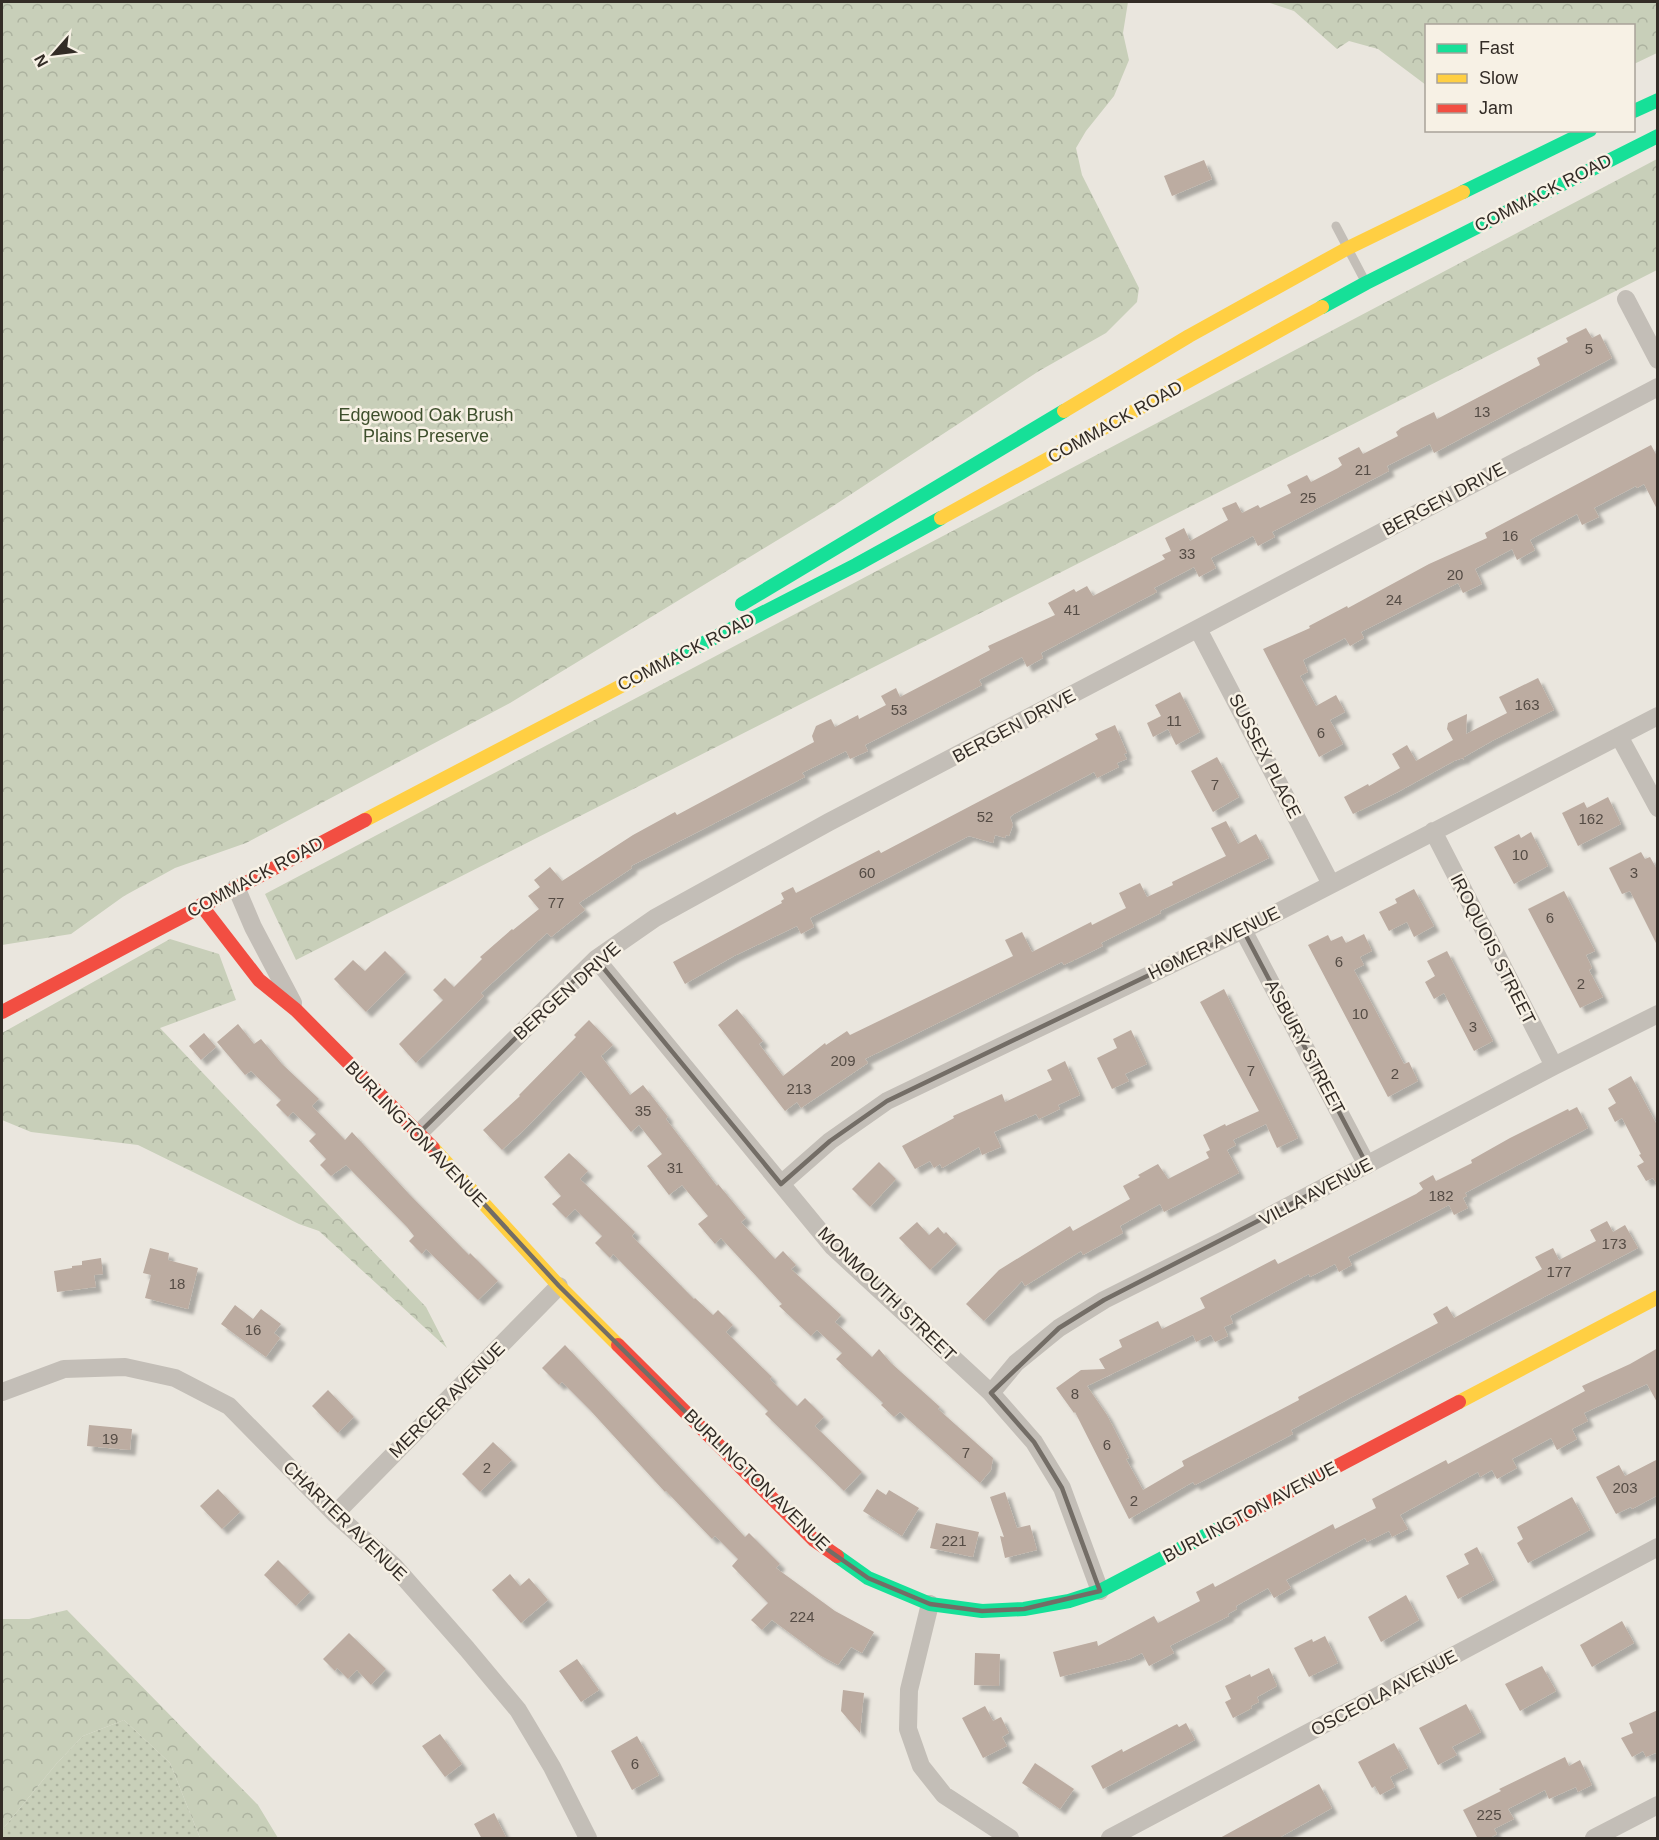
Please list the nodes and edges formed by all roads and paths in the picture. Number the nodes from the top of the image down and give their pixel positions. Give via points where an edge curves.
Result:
1 (1658, 100) edge
2 (1635, 111) edge
3 (1586, 132) edge
4 (1658, 136) edge
5 (1336, 226) dead end
6 (1348, 248) junction
7 (1366, 283) junction
8 (1626, 298) dead end
9 (1658, 360) edge
10 (1658, 387) edge
11 (734, 609) dead end
12 (704, 628) dead end
13 (1198, 629) junction
14 (573, 710) junction
15 (1658, 716) edge
16 (1619, 736) junction
17 (1658, 808) edge
18 (1433, 831) junction
19 (1330, 884) junction
20 (236, 887) junction
21 (201, 905) junction
22 (1243, 930) junction
23 (596, 958) junction
24 (296, 1010) junction
25 (2, 1012) edge
26 (1656, 1017) edge
27 (1554, 1066) junction
28 (419, 1133) junction
29 (1367, 1165) junction
30 (781, 1184) junction
31 (559, 1286) junction
32 (1658, 1297) edge
33 (2, 1392) edge
34 (991, 1393) junction
35 (335, 1514) junction
36 (1658, 1547) edge
37 (1100, 1591) junction
38 (930, 1604) junction
39 (1658, 1805) edge
40 (588, 1839) edge
41 (1010, 1839) edge
42 (1110, 1839) edge
43 (1594, 1839) edge

1 - 2 main road
3 - 6 main road, COMMACK ROAD
4 - 7 main road, COMMACK ROAD
5 - 6 lane
6 - 7 lane
6 - 11 main road, COMMACK ROAD via 1189,336
7 - 14 main road, COMMACK ROAD via 856,565
8 - 9 street
10 - 13 street, BERGEN DRIVE
12 - 14 main road, COMMACK ROAD
13 - 19 street, SUSSEX PLACE
13 - 23 street, BERGEN DRIVE via 829,822 655,918
14 - 20 main road, COMMACK ROAD
15 - 16 street, HOMER AVENUE
16 - 17 street
16 - 18 street, HOMER AVENUE
18 - 19 street, HOMER AVENUE
18 - 27 street, IROQUOIS STREET
19 - 22 street, HOMER AVENUE
20 - 21 main road, COMMACK ROAD
20 - 24 street, BURLINGTON AVENUE
21 - 24 main road, BURLINGTON AVENUE via 259,980
21 - 25 main road, COMMACK ROAD
22 - 29 street, ASBURY STREET
22 - 30 street, HOMER AVENUE via 887,1101 830,1141
23 - 28 street, BERGEN DRIVE
23 - 30 street, MONMOUTH STREET
24 - 28 main road, BURLINGTON AVENUE
26 - 27 street, VILLA AVENUE
27 - 29 street, VILLA AVENUE
28 - 31 main road, BURLINGTON AVENUE
29 - 34 street, VILLA AVENUE via 1086,1311 1016,1363
30 - 34 street, MONMOUTH STREET via 834,1247
31 - 35 street, MERCER AVENUE
31 - 38 main road, BURLINGTON AVENUE via 814,1540 868,1578
32 - 37 main road, BURLINGTON AVENUE
33 - 35 street, CHARTER AVENUE via 64,1368 125,1367 175,1378 229,1406
34 - 37 street, MONMOUTH STREET via 1034,1442 1062,1488
35 - 40 street, CHARTER AVENUE via 394,1566 518,1710
36 - 42 street, OSCEOLA AVENUE
37 - 38 main road, BURLINGTON AVENUE via 1024,1609 982,1611
38 - 41 street via 909,1690 908,1728 921,1766 944,1795
39 - 43 street

